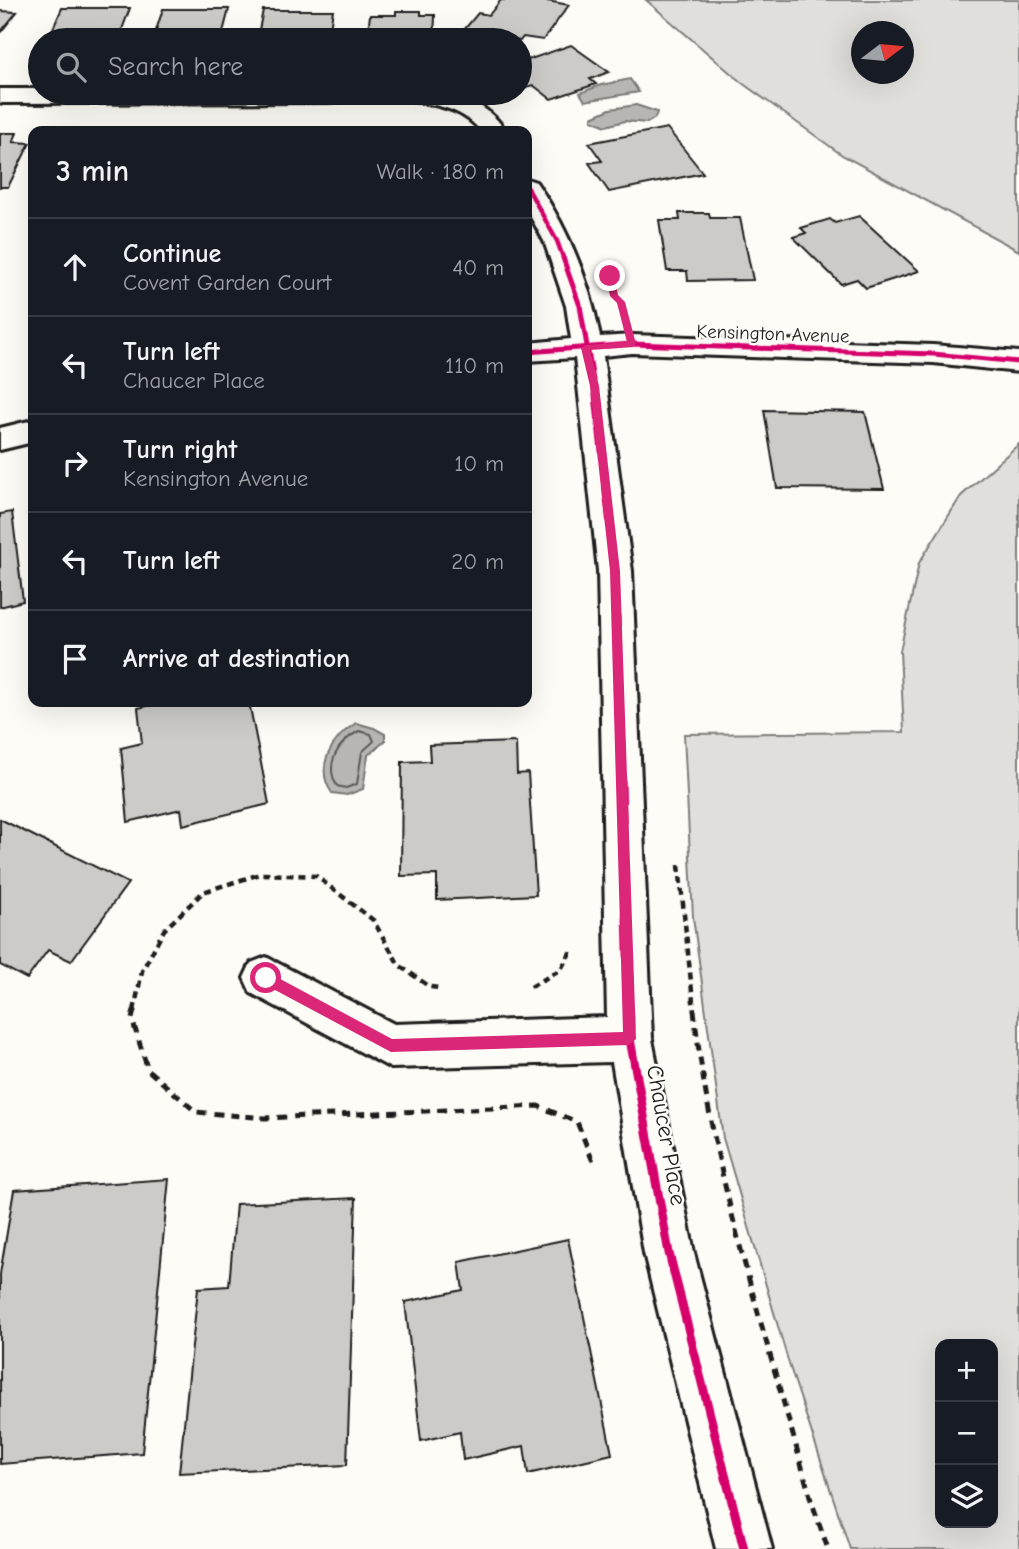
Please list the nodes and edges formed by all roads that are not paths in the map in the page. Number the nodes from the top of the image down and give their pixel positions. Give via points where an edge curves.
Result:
1 (0, 96) edge
2 (28, 96) edge
3 (465, 105) edge
4 (489, 126) edge
5 (532, 196) edge
6 (586, 348) junction
7 (532, 352) edge
8 (1019, 362) edge
9 (28, 431) edge
10 (0, 439) edge
11 (266, 978) dead end
12 (629, 1039) junction
13 (744, 1549) edge

1 - 2 street
3 - 4 street
5 - 6 street, Chaucer Place via 557,242 580,306
6 - 7 street, Kensington Avenue
6 - 8 street, Kensington Avenue via 632,344 933,354
6 - 12 street, Chaucer Place via 615,571
9 - 10 street
11 - 12 street via 391,1046
12 - 13 street, Chaucer Place via 669,1253

